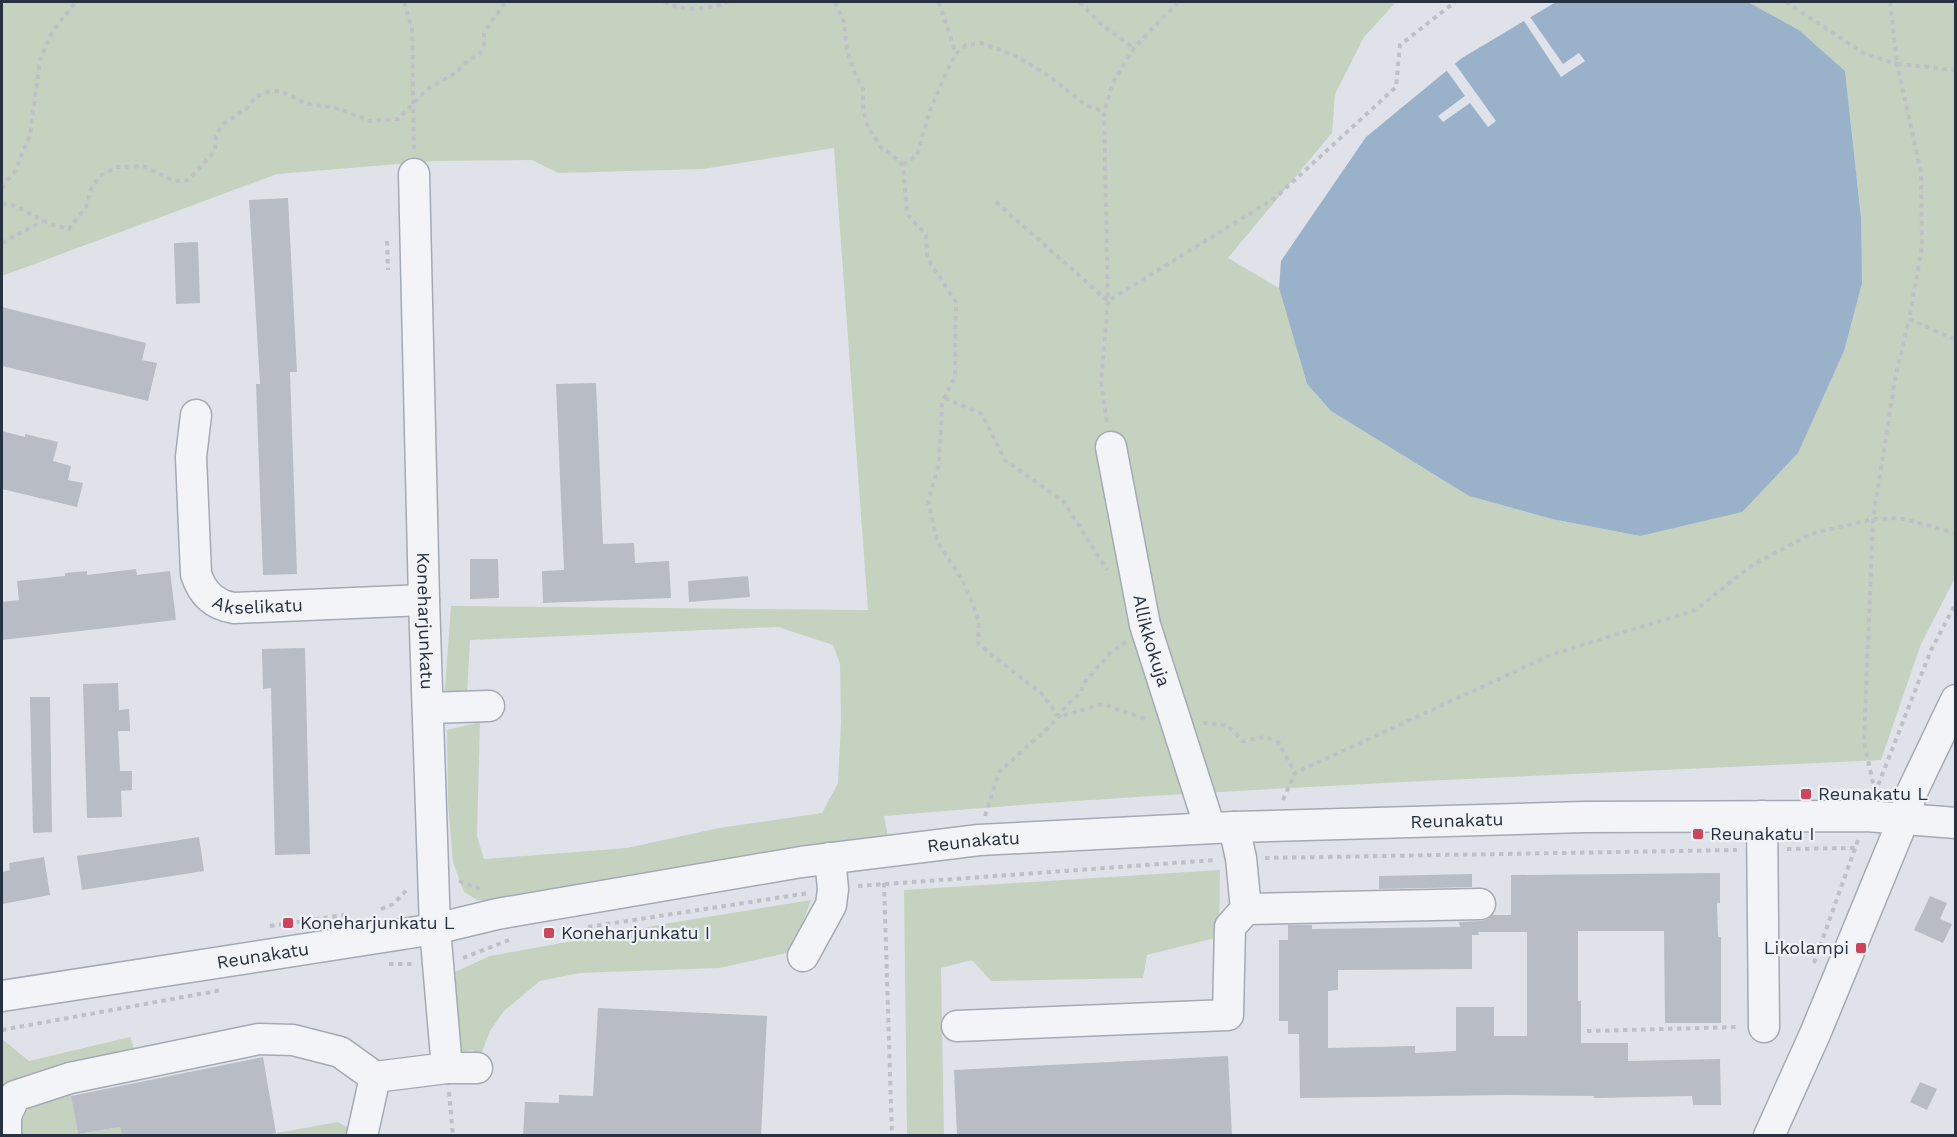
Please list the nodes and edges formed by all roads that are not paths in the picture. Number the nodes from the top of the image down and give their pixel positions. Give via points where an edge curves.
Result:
1 (414, 174) road end
2 (196, 415) dead end
3 (1111, 447) road end
4 (424, 600) junction
5 (1956, 700) edge
6 (489, 706) dead end
7 (429, 708) junction
8 (1762, 816) junction
9 (1904, 818) junction
10 (1956, 823) edge
11 (1222, 828) junction
12 (830, 858) junction
13 (1480, 904) dead end
14 (1246, 909) junction
15 (435, 929) junction
16 (803, 956) dead end
17 (2, 996) edge
18 (957, 1026) dead end
19 (1764, 1026) road end
20 (447, 1068) junction
21 (477, 1068) dead end
22 (375, 1077) junction
23 (6, 1136) edge
24 (362, 1136) edge
25 (1769, 1136) edge

1 - 4 street, Koneharjunkatu
2 - 4 street, Akselikatu via 191,458 196,574 206,594 234,608
3 - 11 street, Allikkokuja via 1144,625 1179,727
4 - 7 street, Koneharjunkatu
5 - 9 street via 1912,792
6 - 7 street
7 - 15 street, Koneharjunkatu
8 - 9 street, Reunakatu via 1871,804
8 - 11 street, Reunakatu
8 - 19 street
9 - 10 street, Reunakatu
9 - 25 street
11 - 12 street, Reunakatu via 979,840
11 - 14 street, Allikkokuja via 1240,858
12 - 15 street, Reunakatu via 509,912
12 - 16 street via 831,905
13 - 14 street
14 - 18 street via 1230,927 1228,1015
15 - 17 street, Reunakatu
15 - 20 street, Koneharjunkatu
20 - 21 street
20 - 22 street
22 - 23 street via 340,1052 293,1040 259,1039 70,1078 15,1096 6,1116
22 - 24 street

